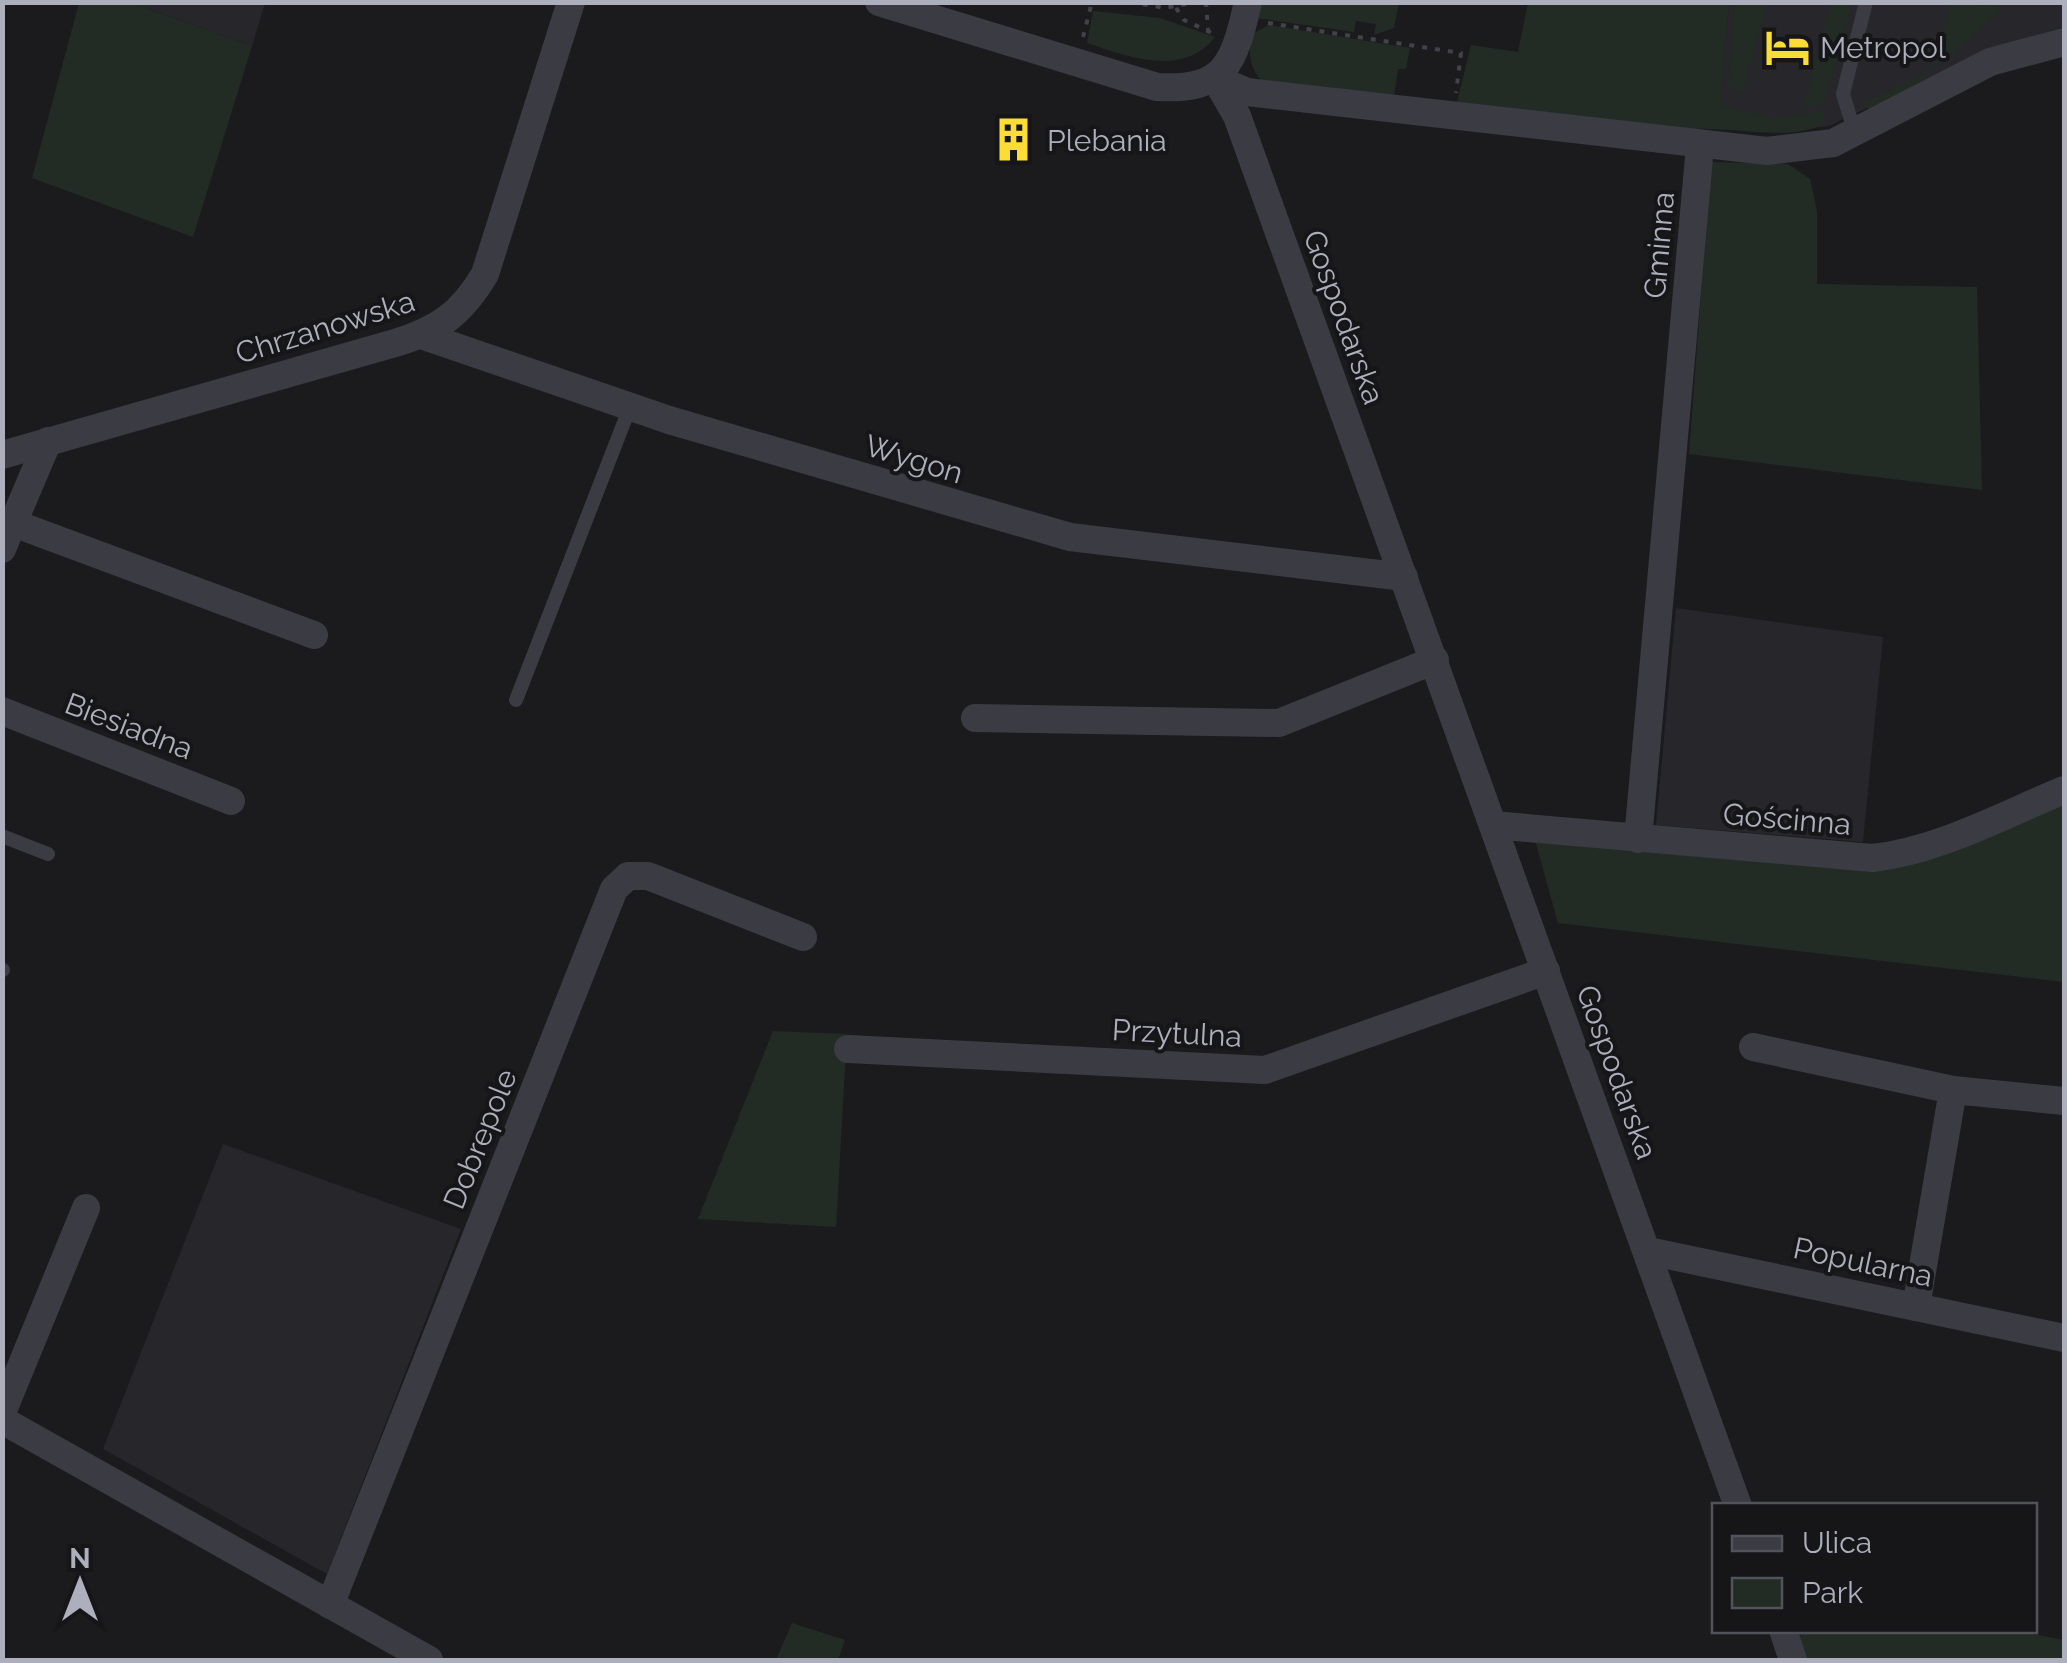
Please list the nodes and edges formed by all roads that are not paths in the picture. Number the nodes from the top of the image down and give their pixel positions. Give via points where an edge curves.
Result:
1 (571, 2) edge
2 (880, 2) edge
3 (1866, 2) edge
4 (1238, 22) edge
5 (2064, 42) edge
6 (1215, 78) junction
7 (1856, 134) junction
8 (1700, 146) junction
9 (421, 335) junction
10 (630, 407) junction
11 (48, 442) junction
12 (2, 455) edge
13 (8, 536) edge
14 (1404, 577) junction
15 (314, 635) dead end
16 (1436, 660) junction
17 (516, 700) dead end
18 (2, 711) edge
19 (975, 718) dead end
20 (2064, 790) edge
21 (232, 801) dead end
22 (1492, 826) junction
23 (2, 836) edge
24 (1638, 839) junction
25 (48, 854) dead end
26 (803, 938) dead end
27 (1546, 971) junction
28 (1753, 1047) dead end
29 (848, 1049) dead end
30 (1954, 1090) junction
31 (2064, 1101) edge
32 (86, 1208) dead end
33 (1648, 1251) junction
34 (1916, 1306) junction
35 (2064, 1338) edge
36 (2, 1416) edge
37 (1737, 1503) edge
38 (330, 1604) junction
39 (1784, 1633) edge
40 (416, 1657) edge
41 (1793, 1660) edge

1 - 9 street, Chrzanowska via 485,274 458,312
2 - 6 street via 1157,88 1193,89
3 - 7 lane via 1843,94
4 - 6 street via 1234,58
5 - 7 street via 1990,62
6 - 8 street via 1247,92
6 - 14 street, Gospodarska via 1237,116
7 - 8 street via 1804,149
8 - 24 street, Gminna
9 - 10 street, Wygon
9 - 11 street, Chrzanowska
10 - 14 street, Wygon via 1070,538
10 - 17 lane
11 - 12 street, Chrzanowska
11 - 13 street
13 - 15 street
14 - 16 street, Gospodarska
16 - 19 street via 1279,723
16 - 22 street, Gospodarska
18 - 21 street, Biesiadna
20 - 24 street, Gościnna via 1895,856
22 - 24 street, Gościnna
22 - 27 street, Gospodarska
23 - 25 lane
26 - 38 street, Dobrepole via 648,876 628,876 614,889
27 - 29 street, Przytulna via 1265,1070
27 - 33 street, Gospodarska
28 - 30 street
30 - 31 street
30 - 34 street
32 - 36 street
33 - 34 street, Popularna
33 - 37 street, Gospodarska
34 - 35 street, Popularna
36 - 38 street
38 - 40 street
39 - 41 street

